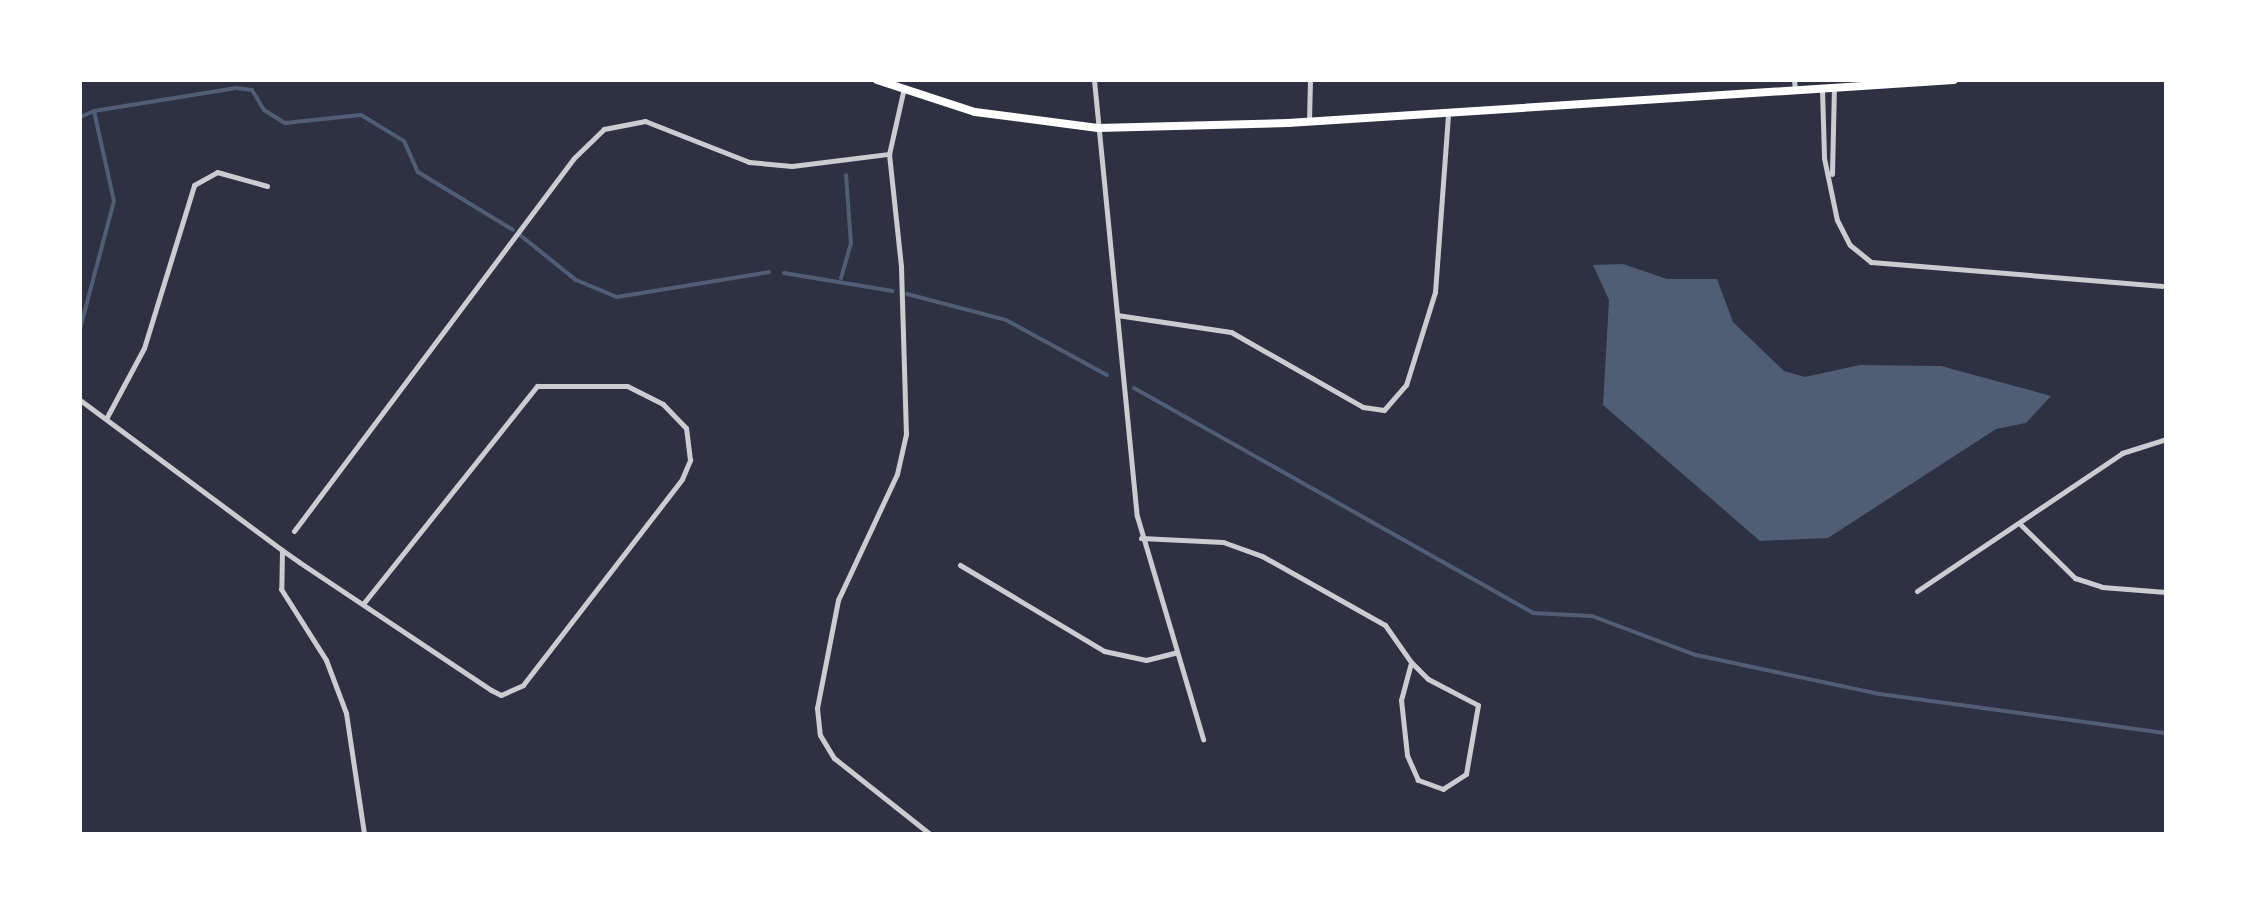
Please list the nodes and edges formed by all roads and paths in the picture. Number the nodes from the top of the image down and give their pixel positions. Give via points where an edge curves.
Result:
1 (877, 80) edge
2 (1094, 80) edge
3 (1310, 80) edge
4 (1954, 80) edge
5 (1794, 85) edge
6 (1834, 89) junction
7 (1822, 90) junction
8 (903, 92) junction
9 (1448, 113) junction
10 (1308, 121) junction
11 (1098, 128) junction
12 (889, 154) junction
13 (1832, 177) junction
14 (267, 186) dead end
15 (2166, 286) edge
16 (1118, 315) junction
17 (80, 400) edge
18 (107, 417) junction
19 (2166, 440) edge
20 (2020, 525) junction
21 (294, 531) dead end
22 (1141, 538) junction
23 (282, 550) junction
24 (960, 564) dead end
25 (1917, 591) dead end
26 (2166, 592) edge
27 (363, 604) junction
28 (1175, 654) junction
29 (1411, 662) junction
30 (1202, 740) dead end
31 (364, 834) edge
32 (930, 834) edge

1 - 8 main road
2 - 11 street
3 - 10 street
4 - 6 main road
5 - 7 main road
5 - 9 main road
6 - 7 main road
6 - 13 street
7 - 13 street via 1824,158
8 - 11 main road via 1015,121
8 - 12 street
9 - 10 main road
9 - 16 street via 1435,292 1406,384 1384,410 1363,408 1231,332
10 - 11 main road
11 - 16 street
12 - 21 street via 792,166 749,162 645,121 604,129 553,186
12 - 32 street via 901,267 906,434 897,474 829,628 818,722 826,747 853,778
13 - 15 street via 1842,233 1859,254 1884,266
14 - 18 street via 217,172 194,185 144,348
16 - 22 street
17 - 18 street
18 - 23 street
19 - 20 street via 2122,453
20 - 25 street
20 - 26 street via 2076,578
22 - 28 street
22 - 29 street via 1223,542 1262,556 1385,626
23 - 27 street
23 - 31 street via 282,590 326,660 346,713
24 - 28 street via 1104,652 1146,660
27 - 27 street via 491,690 511,695 682,478 690,443 686,428 663,404 628,386 538,386
28 - 30 street
29 - 29 street via 1400,700 1407,755 1418,780 1444,789 1466,774 1478,705

